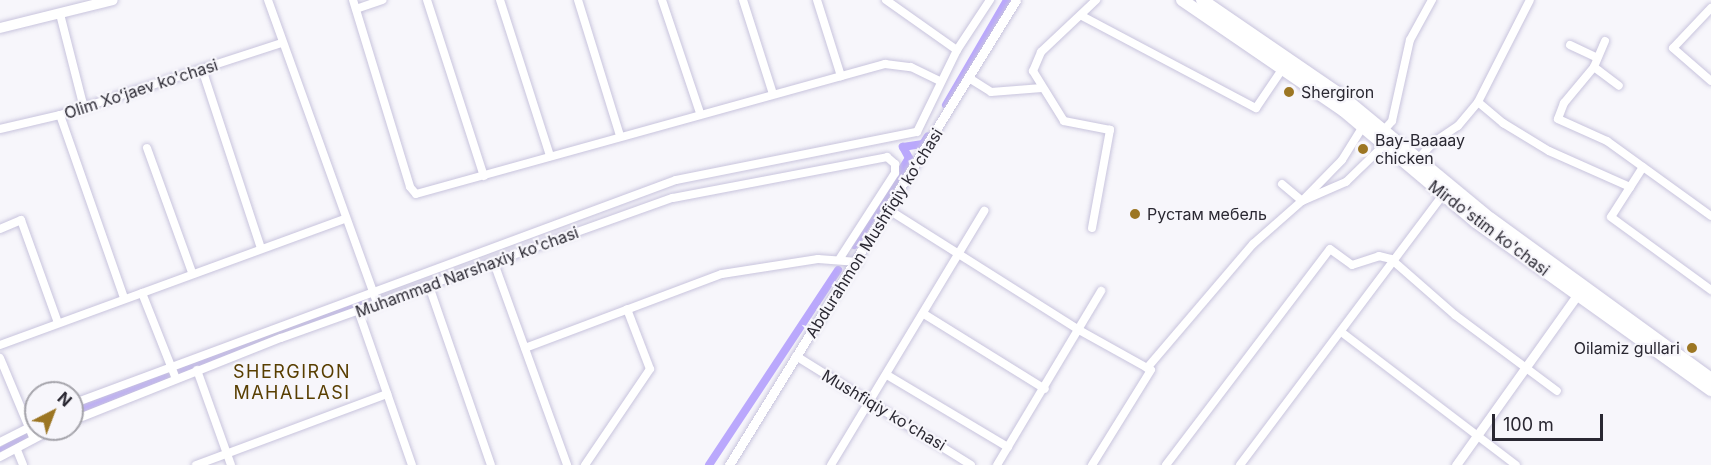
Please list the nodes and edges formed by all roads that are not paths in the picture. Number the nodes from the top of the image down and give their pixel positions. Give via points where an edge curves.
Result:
1 (112, 0) edge
2 (268, 0) edge
3 (353, 0) edge
4 (382, 0) edge
5 (427, 0) edge
6 (500, 0) edge
7 (578, 0) edge
8 (662, 0) edge
9 (743, 0) edge
10 (817, 0) edge
11 (886, 0) edge
12 (990, 0) edge
13 (1016, 0) edge
14 (1096, 0) edge
15 (1182, 0) edge
16 (1202, 0) edge
17 (1432, 0) edge
18 (1530, 0) edge
19 (1711, 8) edge
20 (356, 9) junction
21 (60, 14) junction
22 (1082, 16) junction
23 (0, 27) edge
24 (1605, 41) dead end
25 (282, 43) junction
26 (1570, 45) dead end
27 (957, 51) junction
28 (1596, 57) junction
29 (1594, 67) junction
30 (1283, 68) junction
31 (202, 69) junction
32 (841, 76) junction
33 (969, 78) junction
34 (940, 81) junction
35 (1711, 81) edge
36 (1619, 86) dead end
37 (1042, 88) junction
38 (773, 94) junction
39 (1478, 102) junction
40 (84, 108) junction
41 (700, 113) junction
42 (60, 116) junction
43 (1363, 127) junction
44 (0, 129) edge
45 (620, 136) junction
46 (1381, 138) junction
47 (147, 148) dead end
48 (550, 156) junction
49 (1417, 160) junction
50 (1643, 167) junction
51 (484, 176) junction
52 (1282, 184) dead end
53 (1630, 188) junction
54 (1442, 196) junction
55 (1302, 201) junction
56 (889, 210) junction
57 (984, 211) dead end
58 (1711, 216) edge
59 (344, 219) junction
60 (1092, 228) dead end
61 (0, 229) edge
62 (261, 248) junction
63 (959, 255) junction
64 (840, 258) junction
65 (1391, 259) junction
66 (858, 262) junction
67 (494, 263) junction
68 (192, 272) junction
69 (429, 285) junction
70 (1581, 290) junction
71 (1711, 290) edge
72 (372, 291) junction
73 (1101, 291) dead end
74 (142, 293) junction
75 (124, 298) junction
76 (377, 303) junction
77 (627, 309) junction
78 (358, 310) junction
79 (924, 314) junction
80 (58, 323) junction
81 (1079, 330) junction
82 (1344, 334) dead end
83 (0, 345) edge
84 (525, 348) junction
85 (796, 356) junction
86 (0, 358) edge
87 (171, 365) junction
88 (1147, 368) junction
89 (1527, 368) junction
90 (197, 370) junction
91 (887, 375) junction
92 (176, 379) junction
93 (1711, 379) edge
94 (1045, 389) junction
95 (1711, 390) edge
96 (1557, 391) dead end
97 (387, 394) junction
98 (84, 399) edge
99 (870, 403) junction
100 (24, 409) edge
101 (84, 416) edge
102 (24, 430) edge
103 (1477, 436) junction
104 (28, 441) edge
105 (0, 442) edge
106 (1008, 447) junction
107 (17, 450) junction
108 (227, 453) junction
109 (0, 457) edge
110 (23, 465) edge
111 (196, 465) edge
112 (231, 465) edge
113 (412, 465) edge
114 (491, 465) edge
115 (567, 465) edge
116 (585, 465) edge
117 (729, 465) edge
118 (831, 465) edge
119 (972, 465) edge
120 (997, 465) edge
121 (1092, 465) edge
122 (1166, 465) edge
123 (1240, 465) edge
124 (1456, 465) edge
125 (1516, 465) edge

1 - 21 main road
2 - 25 street
3 - 20 street
4 - 20 street
5 - 51 street
6 - 48 street
7 - 45 street
8 - 41 street
9 - 38 street
10 - 32 street
11 - 27 street
12 - 27 street
13 - 33 street, Abdurahmon Mushfiqiy koʻchasi
14 - 22 street
15 - 30 main road, Mirdo'stim ko'chasi
16 - 46 main road, Mirdo'stim ko'chasi via 1312,74
17 - 46 street via 1410,40 1392,121
18 - 39 street
19 - 35 street via 1673,48
20 - 51 street via 410,187 422,195
21 - 23 main road
21 - 40 street
22 - 30 street via 1256,108
22 - 37 street via 1033,64
24 - 28 street
25 - 31 street, Olim Xoʻjaev ko'chasi
25 - 59 street
26 - 28 street
27 - 34 street
28 - 29 street
29 - 36 street
29 - 50 street via 1564,103 1558,119 1607,141
30 - 43 main road, Mirdo'stim ko'chasi
31 - 40 street, Olim Xoʻjaev ko'chasi
31 - 62 street
32 - 34 street via 885,64 911,67
32 - 38 street
33 - 37 street via 991,92
33 - 56 street, Abdurahmon Mushfiqiy koʻchasi
34 - 72 street via 917,132 676,180
37 - 60 street via 1064,121 1110,130
38 - 41 street
39 - 49 street via 1458,126 1434,142
39 - 53 street via 1503,123 1549,151
40 - 42 street, Olim Xoʻjaev ko'chasi
41 - 45 street
42 - 44 street, Olim Xoʻjaev ko'chasi
42 - 75 street
43 - 46 main road, Mirdo'stim ko'chasi
43 - 55 street via 1342,160
45 - 48 street
46 - 49 main road, Mirdo'stim ko'chasi
46 - 54 main road, Mirdo'stim ko'chasi
46 - 55 street via 1346,182
47 - 68 street
48 - 51 street
49 - 70 main road, Mirdo'stim ko'chasi
50 - 53 street
50 - 58 street
52 - 55 street
53 - 71 street via 1611,217
54 - 65 street
54 - 70 main road, Mirdo'stim ko'chasi
55 - 88 street via 1253,244
56 - 63 street
56 - 66 street, Abdurahmon Mushfiqiy koʻchasi
57 - 63 street
59 - 62 street
59 - 72 street
61 - 80 street via 21,220
62 - 68 street
63 - 79 street
63 - 81 street
64 - 66 street
64 - 67 street, Muhammad Narshaxiy ko'chasi via 895,173 895,164 886,157 673,198
64 - 77 street via 722,274
65 - 89 street via 1455,315
65 - 122 street via 1379,256 1352,265 1330,249
65 - 123 street
66 - 85 street, Abdurahmon Mushfiqiy koʻchasi
67 - 69 street, Muhammad Narshaxiy ko'chasi
67 - 84 street
68 - 74 street
69 - 76 street, Muhammad Narshaxiy ko'chasi
69 - 114 street
70 - 89 street
70 - 93 main road, Mirdo'stim ko'chasi
70 - 95 main road, Mirdo'stim ko'chasi
72 - 76 street
72 - 87 street
73 - 81 street
74 - 75 street
74 - 87 street
75 - 80 street
76 - 78 street, Muhammad Narshaxiy ko'chasi
77 - 84 street
77 - 116 street via 650,369
78 - 90 street, Muhammad Narshaxiy ko'chasi
78 - 97 street
79 - 91 street
79 - 94 street
80 - 83 street
81 - 88 street
81 - 94 street
82 - 103 street
84 - 115 street
85 - 99 street, Mushfiqiy ko'chasi
85 - 117 street, Abdurahmon Mushfiqiy koʻchasi
86 - 100 street
87 - 92 street
87 - 98 street
88 - 121 street via 1151,370
89 - 96 street
89 - 103 street
90 - 92 street, Muhammad Narshaxiy ko'chasi
90 - 108 street
91 - 99 street
91 - 106 street
92 - 101 street, Muhammad Narshaxiy ko'chasi
94 - 106 street
97 - 108 street
97 - 113 street
99 - 118 street
99 - 119 street, Mushfiqiy ko'chasi
102 - 105 street
103 - 124 street
103 - 125 street
104 - 107 street
106 - 120 street
107 - 109 street
107 - 110 street
108 - 111 street
108 - 112 street

